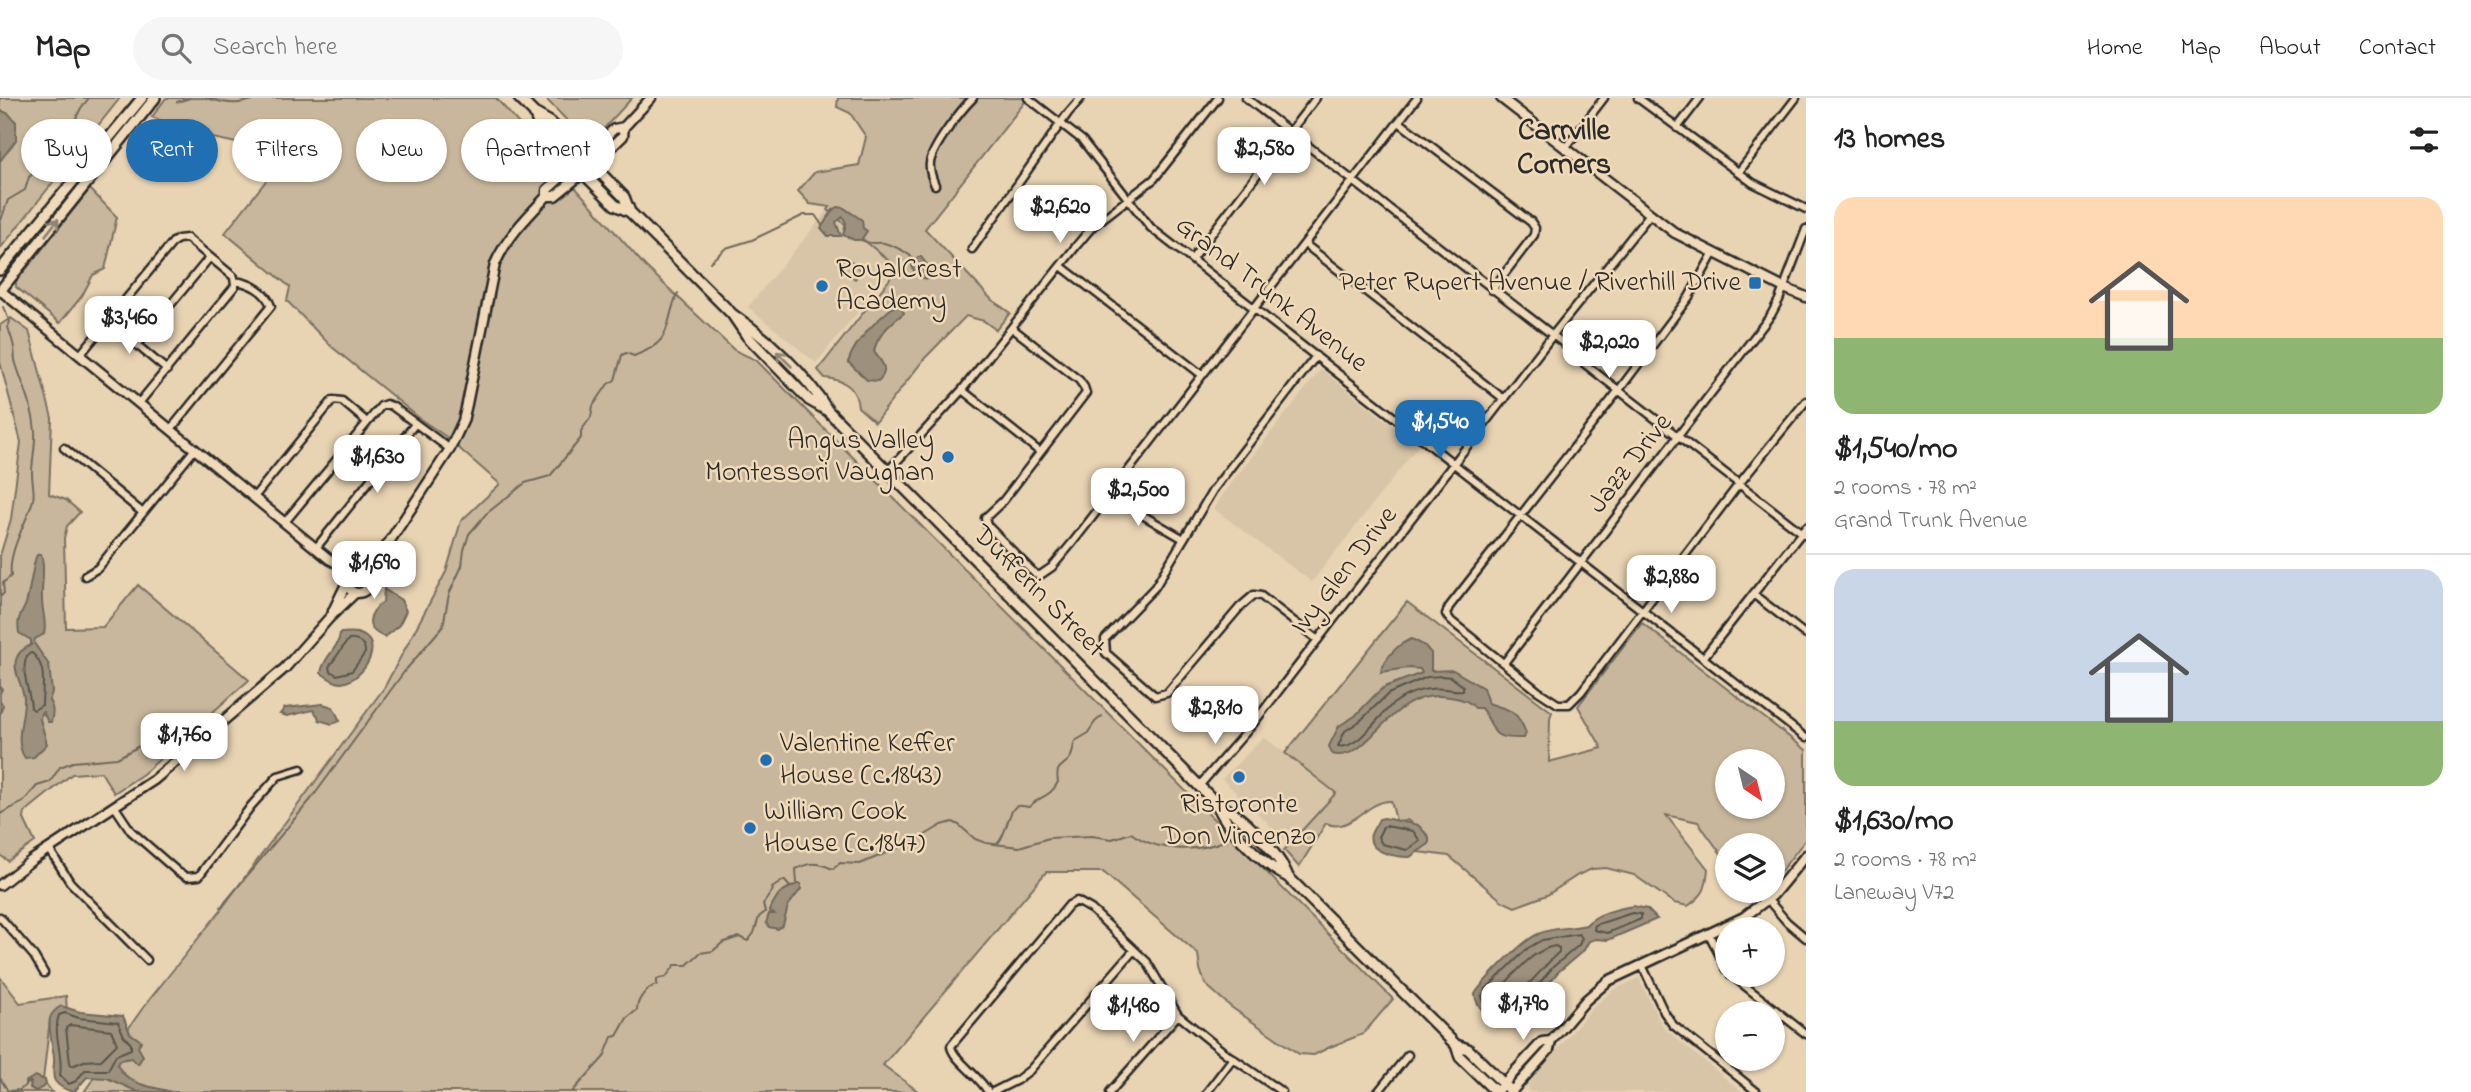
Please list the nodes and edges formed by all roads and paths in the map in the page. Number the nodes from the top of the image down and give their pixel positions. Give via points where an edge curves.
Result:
1 (142, 98) edge
2 (155, 98) edge
3 (519, 98) edge
4 (651, 98) edge
5 (973, 98) edge
6 (1028, 98) edge
7 (1081, 98) edge
8 (1218, 98) edge
9 (1246, 98) edge
10 (1316, 98) edge
11 (1418, 98) edge
12 (1502, 98) edge
13 (1604, 98) edge
14 (1638, 98) edge
15 (1700, 98) edge
16 (1796, 98) edge
17 (534, 113) junction
18 (536, 119) edge
19 (545, 119) edge
20 (1399, 122) junction
21 (1061, 123) junction
22 (624, 127) junction
23 (1677, 128) junction
24 (615, 129) edge
25 (1290, 132) junction
26 (615, 144) edge
27 (1566, 146) junction
28 (1738, 173) junction
29 (1353, 181) junction
30 (556, 182) edge
31 (571, 182) edge
32 (593, 182) edge
33 (610, 182) edge
34 (935, 185) dead end
35 (547, 196) junction
36 (1129, 198) junction
37 (1806, 209) edge
38 (631, 212) junction
39 (1650, 214) junction
40 (1806, 229) edge
41 (1306, 245) junction
42 (972, 249) dead end
43 (1713, 254) junction
44 (210, 257) junction
45 (1192, 259) junction
46 (1061, 266) junction
47 (0, 270) edge
48 (235, 281) junction
49 (1784, 288) junction
50 (1492, 290) junction
51 (0, 291) edge
52 (1806, 297) edge
53 (1255, 308) junction
54 (108, 321) junction
55 (1012, 328) junction
56 (1552, 336) junction
57 (137, 345) junction
58 (80, 355) junction
59 (1316, 356) junction
60 (167, 370) junction
61 (1202, 375) junction
62 (962, 390) junction
63 (1619, 390) junction
64 (1504, 399) junction
65 (1806, 401) edge
66 (139, 403) junction
67 (367, 422) junction
68 (415, 424) junction
69 (171, 429) junction
70 (1678, 437) junction
71 (64, 448) dead end
72 (195, 449) junction
73 (450, 449) junction
74 (1040, 453) junction
75 (1454, 464) junction
76 (887, 472) junction
77 (1739, 484) junction
78 (1113, 491) junction
79 (254, 497) junction
80 (143, 513) junction
81 (1520, 514) junction
82 (285, 522) junction
83 (1804, 532) edge
84 (1182, 538) junction
85 (316, 548) junction
86 (380, 556) junction
87 (1581, 562) junction
88 (85, 576) dead end
89 (351, 576) junction
90 (368, 579) junction
91 (355, 593) junction
92 (1753, 594) junction
93 (1643, 610) junction
94 (330, 617) junction
95 (1806, 635) edge
96 (1318, 640) junction
97 (1703, 658) junction
98 (1504, 663) junction
99 (1806, 738) edge
100 (301, 769) dead end
101 (1199, 786) junction
102 (115, 807) junction
103 (49, 849) junction
104 (1806, 855) edge
105 (1785, 880) edge
106 (0, 885) edge
107 (1764, 903) edge
108 (1771, 903) edge
109 (0, 917) edge
110 (1709, 934) junction
111 (1806, 938) edge
112 (1715, 946) edge
113 (1134, 950) junction
114 (147, 960) dead end
115 (1642, 965) junction
116 (44, 973) dead end
117 (1746, 987) edge
118 (1178, 1015) junction
119 (1806, 1034) edge
120 (1551, 1041) junction
121 (1456, 1045) junction
122 (1408, 1055) dead end
123 (1233, 1058) junction
124 (1504, 1084) junction
125 (990, 1092) edge
126 (1110, 1092) edge
127 (1207, 1092) edge
128 (1283, 1092) edge
129 (1378, 1092) edge
130 (1496, 1092) edge
131 (1512, 1092) edge
132 (1757, 1092) edge

1 - 47 main road
51 -> 2 main road
3 - 17 main road, Dufferin Street
4 - 22 street
5 - 34 street via 934,150 929,171
6 - 21 street, Grand Trunk Avenue
7 - 21 street
8 - 36 street via 1154,179
9 - 25 street
10 - 25 street
11 - 20 street
12 - 27 street
13 - 27 street
14 - 23 street
15 - 23 street
16 - 28 street
17 - 18 main road, Dufferin Street
17 - 19 main road, Dufferin Street
20 - 29 street
20 - 50 street via 1535,228
21 - 36 street, Grand Trunk Avenue via 1093,152
21 - 42 street
22 - 24 street
22 - 26 street
23 - 28 street
25 - 29 street
25 - 45 street
27 - 39 street
28 - 37 street
29 - 41 street
29 - 50 street
30 - 35 street
31 - 35 street via 555,196
32 - 38 main road, Dufferin Street via 615,205
33 - 38 main road, Dufferin Street via 625,197
35 - 73 street via 510,235 495,264 463,421
36 - 45 street, Grand Trunk Avenue via 1151,228
36 - 46 street via 1092,227
38 - 76 main road, Dufferin Street via 809,400 828,411
39 - 43 street
39 - 56 street, Ivy Glen Drive
40 - 49 street, Jazz Drive
41 - 53 street
41 - 64 street
43 - 49 street
43 - 63 street via 1689,297
44 - 48 street
44 - 54 street via 187,238 178,239
44 - 57 street
45 - 53 street, Grand Trunk Avenue
46 - 55 street
46 - 61 street
48 - 60 street via 233,290
48 - 69 street via 249,283 271,306
49 - 52 street
49 - 70 street, Jazz Drive via 1771,315
50 - 56 street
51 - 58 street
53 - 59 street, Grand Trunk Avenue
53 - 61 street
54 - 57 street
54 - 58 street
55 - 62 street
55 - 74 street via 1086,393
56 - 63 street
56 - 64 street, Ivy Glen Drive
57 - 60 street
58 - 66 street
59 - 75 street, Grand Trunk Avenue
59 - 84 street
60 - 66 street
61 - 78 street
62 - 74 street
62 - 76 street
63 - 70 street
63 - 81 street
64 - 75 street, Ivy Glen Drive
65 - 77 street
66 - 69 street
67 - 68 street via 388,404
67 - 79 street via 342,401 333,400
67 - 82 street
68 - 73 street
68 - 85 street
69 - 72 street
70 - 77 street
70 - 87 street, Jazz Drive
71 - 80 street
72 - 79 street
72 - 80 street
73 - 86 street
74 - 78 street via 985,518 1039,576 1052,567
75 - 81 street, Grand Trunk Avenue
75 - 96 street, Ivy Glen Drive
76 - 101 main road, Dufferin Street
77 - 83 street
77 - 93 street
78 - 84 street
79 - 82 street
80 - 88 street via 98,568
81 - 87 street, Grand Trunk Avenue
81 - 98 street via 1446,614
82 - 85 street
83 - 92 street
84 - 96 street via 1155,587 1105,639 1106,653 1150,694 1167,693 1254,595
85 - 89 street
86 - 89 street
86 - 90 street
87 - 93 street, Grand Trunk Avenue
87 - 98 street, Jazz Drive
89 - 90 street via 364,573
89 - 91 street via 348,588
89 - 94 street
90 - 91 street via 366,589
91 - 94 street
92 - 95 street
92 - 97 street
93 - 97 street, Grand Trunk Avenue
93 - 98 street via 1569,704 1558,704
94 - 102 street via 285,668 154,780
96 - 101 street, Ivy Glen Drive
97 - 99 street, Grand Trunk Avenue
100 - 102 street via 278,776 199,876 178,872 131,831
101 - 121 main road, Dufferin Street via 1217,804 1222,818 1273,870 1288,877
102 - 103 street
103 - 106 street
103 - 114 street via 71,881
104 - 105 street
107 - 110 street
108 - 111 street
109 - 116 street
110 - 112 street
110 - 115 street
113 - 118 street via 1156,974
113 - 125 street via 1030,1070
113 - 125 street via 1086,904 1077,901 1069,905 951,1046 953,1054
115 - 120 street via 1593,993
115 - 132 street via 1673,1026
117 - 119 street
118 - 123 street
118 - 126 street
120 - 124 street via 1542,1042
120 - 131 street via 1549,1050
121 - 124 main road, Dufferin Street via 1468,1049
121 - 130 main road, Dufferin Street via 1460,1057
122 - 129 street
123 - 127 street
123 - 128 street
124 - 130 street
124 - 131 main road, Dufferin Street

